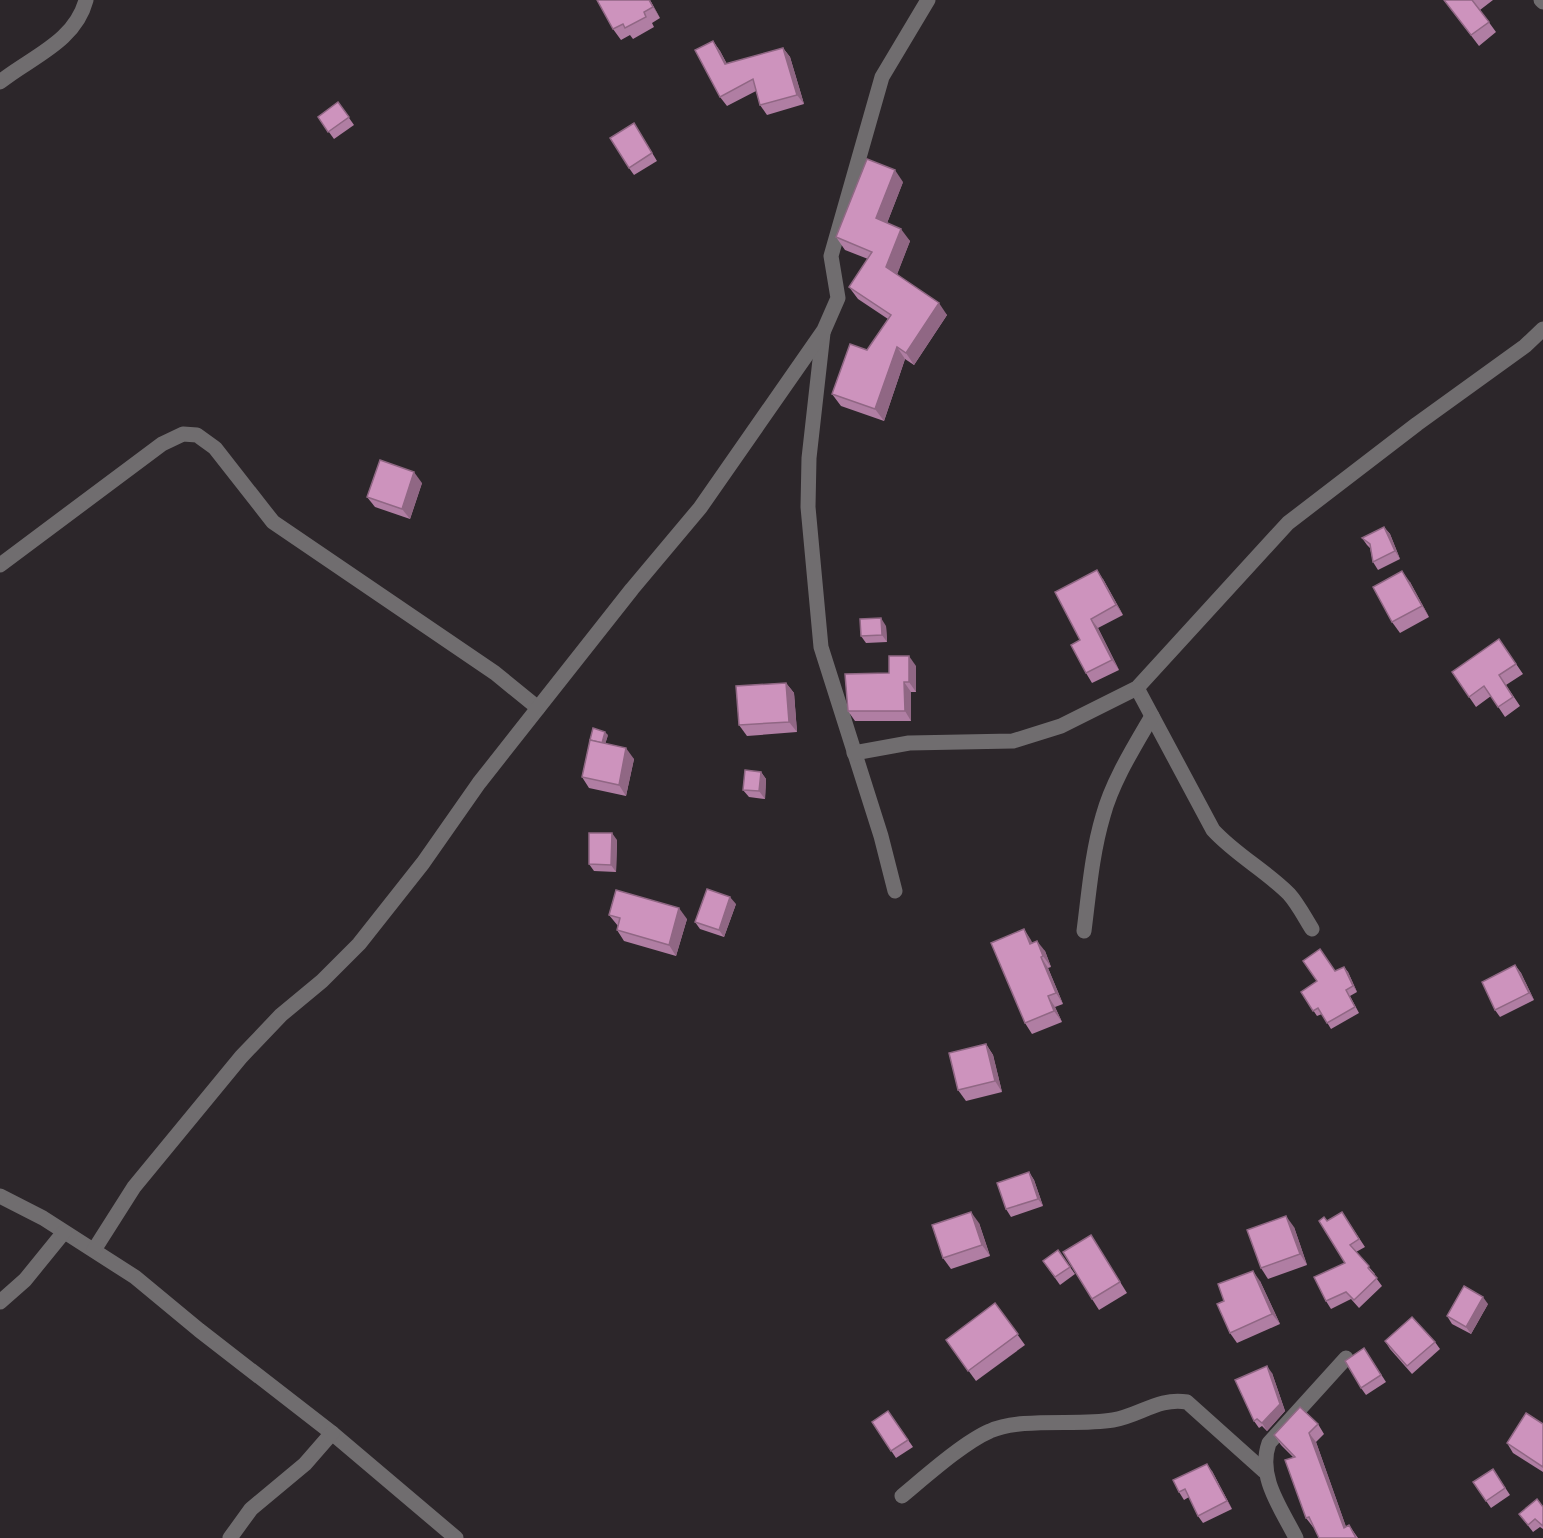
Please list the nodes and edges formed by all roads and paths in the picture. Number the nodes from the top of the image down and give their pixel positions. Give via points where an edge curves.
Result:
1 (86, 0) edge
2 (928, 0) edge
3 (0, 82) edge
4 (1543, 329) edge
5 (824, 330) junction
6 (0, 565) edge
7 (1137, 688) junction
8 (538, 708) junction
9 (1152, 716) junction
10 (854, 753) junction
11 (895, 891) dead end
12 (1312, 929) dead end
13 (1084, 931) dead end
14 (0, 1196) edge
15 (64, 1232) junction
16 (94, 1250) junction
17 (0, 1302) edge
18 (1346, 1358) edge
19 (332, 1433) junction
20 (1264, 1471) junction
21 (902, 1496) dead end
22 (230, 1538) edge
23 (456, 1538) edge
24 (1296, 1538) edge

1 - 3 street via 66,35
2 - 5 street via 882,77 831,256 837,298
4 - 7 street via 1288,524
5 - 8 street via 700,508
5 - 10 street via 809,458 810,538 821,647
6 - 8 street via 162,444 183,434 197,435 215,448 273,522 495,673
7 - 9 street
7 - 10 street via 1061,726 1013,741 909,743
8 - 16 street via 359,944 281,1015 199,1105 135,1187
9 - 12 street via 1213,830 1230,849 1290,896
9 - 13 street via 1103,814
10 - 11 street
14 - 15 street
15 - 16 street
15 - 17 street via 25,1280
16 - 19 street via 135,1277
18 - 20 street via 1269,1443
19 - 22 street via 304,1464 251,1509
19 - 23 street
20 - 21 street via 1187,1402 1177,1400 1115,1420 990,1430
20 - 24 street

